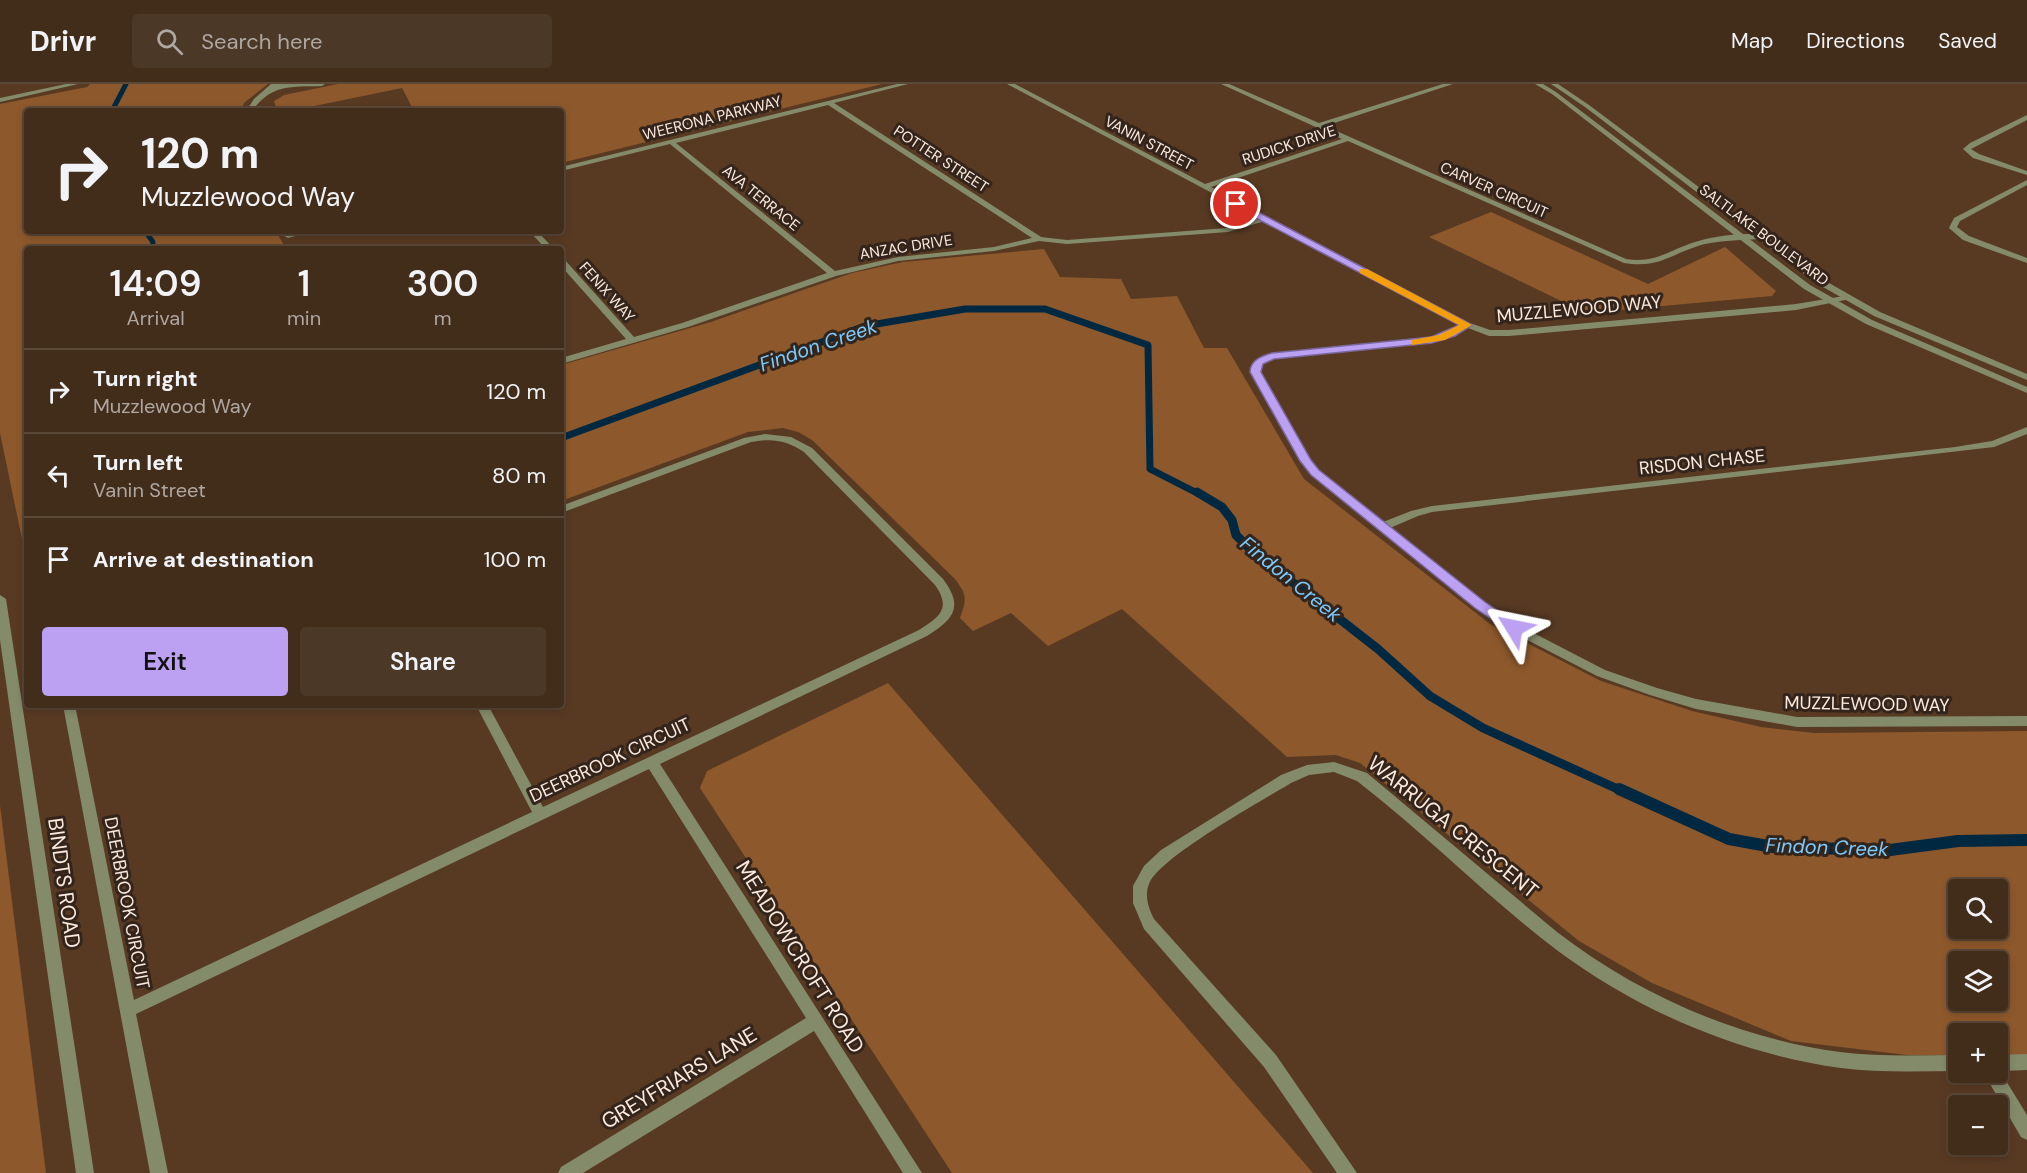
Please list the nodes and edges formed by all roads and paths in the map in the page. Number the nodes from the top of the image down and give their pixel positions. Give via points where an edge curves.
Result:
1 (75, 84) edge
2 (322, 84) edge
3 (905, 84) edge
4 (1010, 84) edge
5 (1224, 84) edge
6 (1450, 84) edge
7 (1538, 84) edge
8 (1554, 84) edge
9 (275, 85) edge
10 (0, 100) edge
11 (829, 103) junction
12 (251, 108) edge
13 (2027, 117) edge
14 (1318, 126) junction
15 (1348, 140) junction
16 (671, 142) junction
17 (564, 168) edge
18 (2027, 173) edge
19 (2027, 182) edge
20 (1204, 187) junction
21 (1264, 219) junction
22 (536, 234) edge
23 (1762, 237) junction
24 (1039, 238) junction
25 (1744, 238) junction
26 (547, 246) edge
27 (2027, 261) edge
28 (564, 264) edge
29 (833, 274) junction
30 (1847, 297) junction
31 (1830, 301) junction
32 (1467, 325) junction
33 (633, 341) junction
34 (564, 360) edge
35 (2027, 377) edge
36 (2027, 390) edge
37 (2027, 430) edge
38 (564, 509) edge
39 (1382, 527) junction
40 (0, 599) edge
41 (70, 708) edge
42 (484, 708) edge
43 (2027, 721) edge
44 (652, 762) junction
45 (540, 815) junction
46 (128, 1010) junction
47 (815, 1021) junction
48 (2027, 1062) edge
49 (1948, 1063) edge
50 (2008, 1063) edge
51 (1998, 1083) edge
52 (2027, 1131) edge
53 (85, 1173) edge
54 (159, 1173) edge
55 (567, 1173) edge
56 (913, 1173) edge
57 (1348, 1173) edge

1 - 10 street
2 - 9 street
3 - 11 street, WEERONA PARKWAY
4 - 20 street, VANIN STREET
5 - 14 street, CARVER CIRCUIT
6 - 14 street
7 - 25 street, SALTLAKE BOULEVARD
8 - 23 street, SALTLAKE BOULEVARD
9 - 12 street
11 - 16 street, WEERONA PARKWAY
11 - 24 street, POTTER STREET
13 - 18 street via 1967,149 1976,156
14 - 15 street, CARVER CIRCUIT
15 - 20 street, RUDICK DRIVE
15 - 25 street, CARVER CIRCUIT via 1624,261 1655,263 1706,242
16 - 17 street, WEERONA PARKWAY
16 - 29 street, AVA TERRACE
19 - 27 street via 1957,220 1953,228 1966,238
20 - 21 street, VANIN STREET
21 - 24 street, ANZAC DRIVE via 1217,231 1067,243
21 - 32 street, VANIN STREET
22 - 26 street
23 - 25 street, CARVER CIRCUIT
23 - 30 street, SALTLAKE BOULEVARD via 1819,281
24 - 29 street, ANZAC DRIVE via 994,249 898,259
25 - 31 street, SALTLAKE BOULEVARD
28 - 33 street, FENIX WAY
29 - 33 street, ANZAC DRIVE
30 - 31 street, MUZZLEWOOD WAY
30 - 35 street, SALTLAKE BOULEVARD
31 - 32 street, MUZZLEWOOD WAY via 1509,333 1489,333
31 - 36 street, SALTLAKE BOULEVARD via 1878,326
32 - 39 street, MUZZLEWOOD WAY via 1432,340 1272,356 1256,367 1257,377 1306,461 1322,479
33 - 34 street, ANZAC DRIVE
37 - 39 street, RISDON CHASE via 1994,444 1955,450 1432,509
38 - 44 street, DEERBROOK CIRCUIT via 748,440 783,437 808,450 950,597 947,614 923,633
39 - 43 street, MUZZLEWOOD WAY via 1514,628 1601,673 1654,692 1797,722
40 - 53 street, BINDTS ROAD
41 - 46 street, DEERBROOK CIRCUIT
42 - 45 street
44 - 45 street, DEERBROOK CIRCUIT
44 - 47 street, MEADOWCROFT ROAD
45 - 46 street, DEERBROOK CIRCUIT
46 - 54 street
47 - 55 street, GREYFRIARS LANE
47 - 56 street, MEADOWCROFT ROAD
48 - 50 street
49 - 57 street, WARRUGA CRESCENT via 1841,1060 1780,1048 1708,1026 1635,992 1551,937 1375,787 1347,770 1320,767 1286,779 1166,854 1141,882 1138,898 1149,924 1270,1061
51 - 52 street

